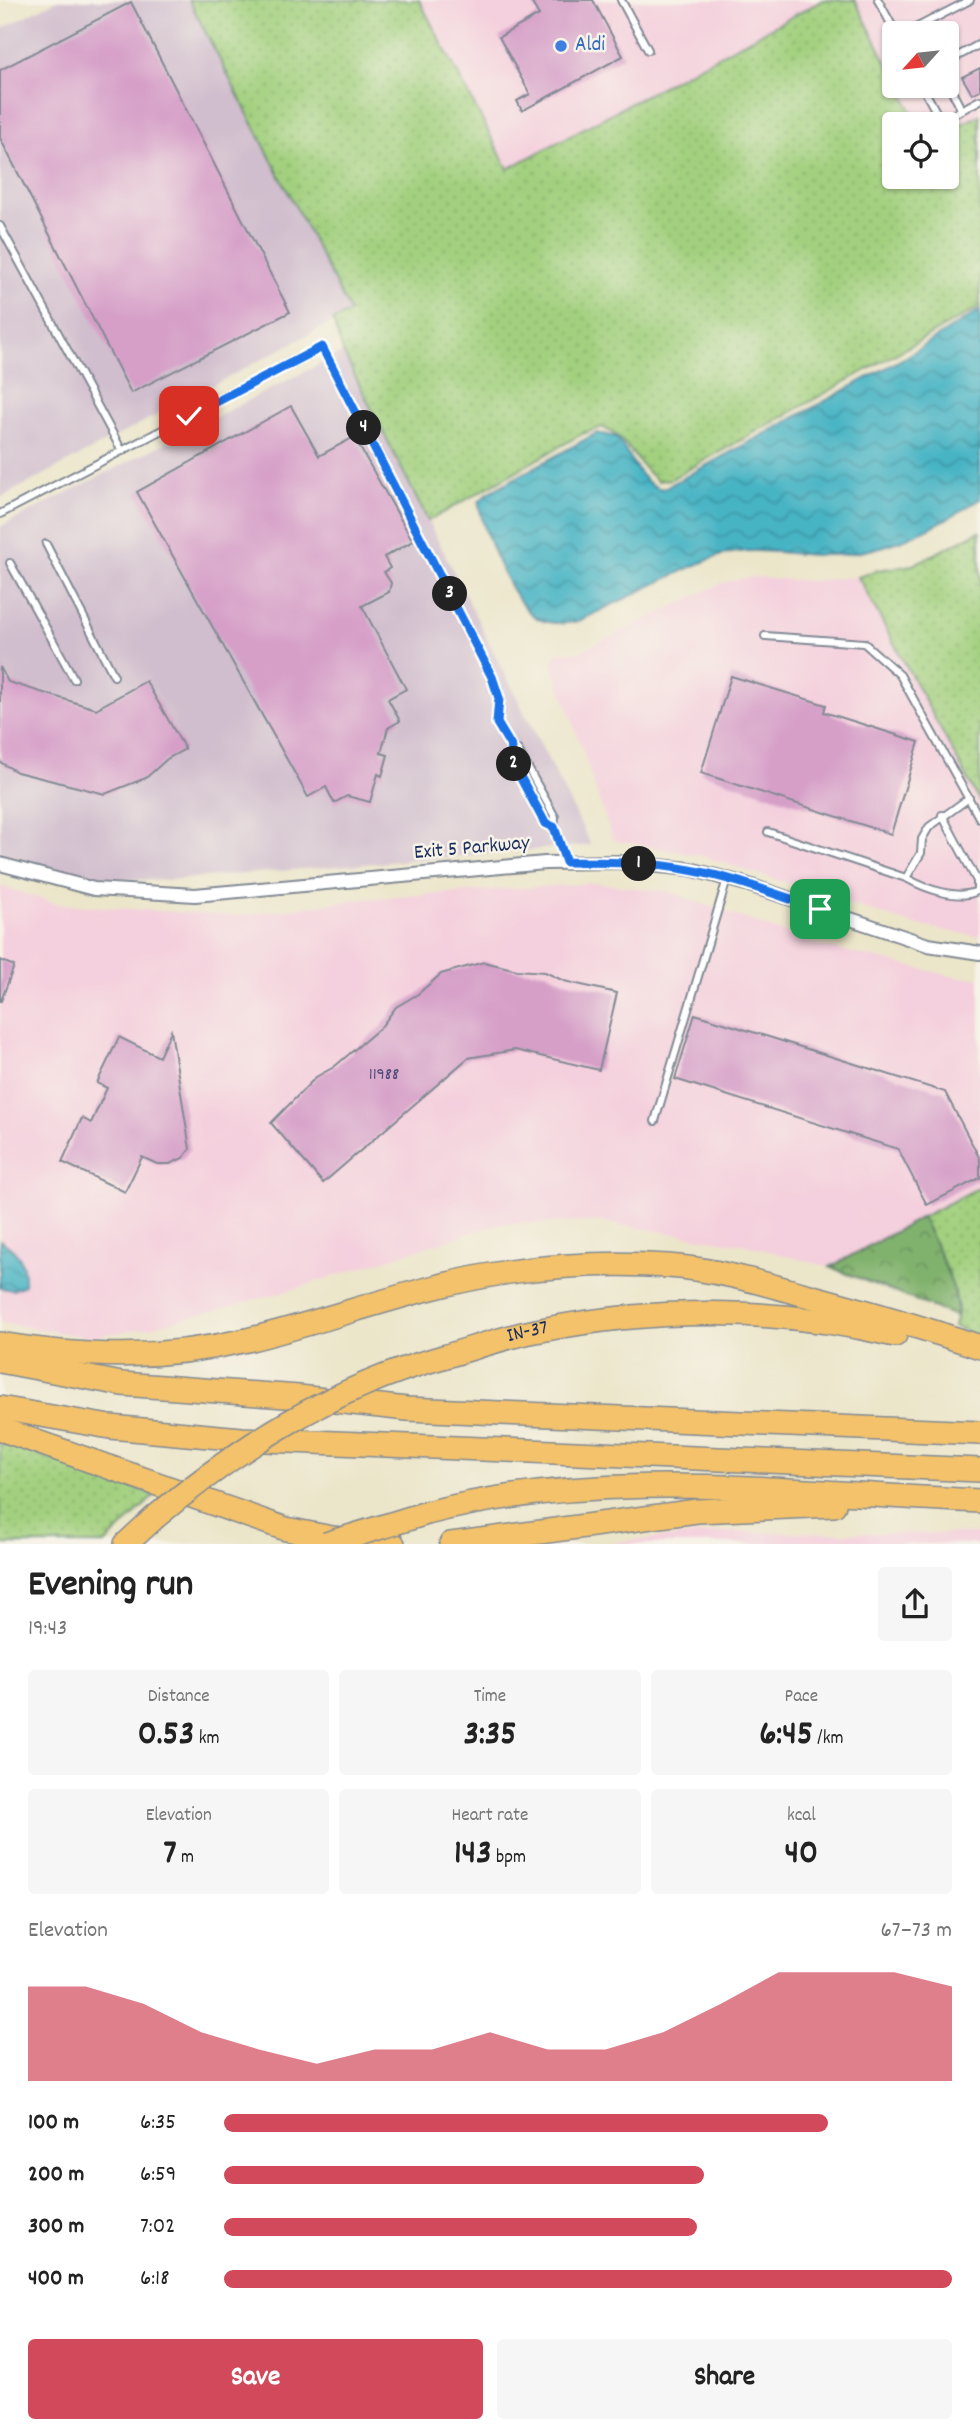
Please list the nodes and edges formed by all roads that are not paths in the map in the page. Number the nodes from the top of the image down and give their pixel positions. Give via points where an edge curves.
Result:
1 (621, 0) edge
2 (878, 0) edge
3 (970, 0) edge
4 (889, 21) edge
5 (929, 21) edge
6 (980, 44) edge
7 (648, 50) dead end
8 (959, 55) edge
9 (929, 98) edge
10 (956, 98) edge
11 (980, 100) edge
12 (961, 109) junction
13 (0, 226) edge
14 (122, 451) junction
15 (0, 514) edge
16 (46, 544) dead end
17 (10, 563) dead end
18 (765, 636) dead end
19 (114, 676) dead end
20 (74, 679) dead end
21 (512, 748) junction
22 (969, 798) junction
23 (942, 815) junction
24 (980, 819) edge
25 (554, 827) junction
26 (768, 832) dead end
27 (566, 862) junction
28 (0, 864) edge
29 (906, 878) junction
30 (727, 879) junction
31 (980, 953) edge
32 (654, 1121) dead end
33 (0, 1344) edge
34 (980, 1347) edge
35 (980, 1356) edge
36 (0, 1361) edge
37 (0, 1408) edge
38 (0, 1429) edge
39 (980, 1433) edge
40 (980, 1470) edge
41 (929, 1499) junction
42 (980, 1501) edge
43 (126, 1544) edge
44 (326, 1544) edge
45 (393, 1544) edge
46 (451, 1544) edge

1 - 7 lane
2 - 4 lane
3 - 5 lane
6 - 8 lane
9 - 12 lane via 941,121
10 - 12 lane
11 - 12 lane
13 - 14 lane
14 - 15 lane
14 - 21 lane via 322,347 492,677 499,698 497,723
16 - 19 lane
17 - 20 lane
18 - 22 lane via 864,643 900,675
21 - 25 lane via 518,750 555,817
21 - 25 lane via 510,758 545,823
22 - 23 lane
22 - 24 lane
23 - 29 lane via 922,839 921,853
23 - 29 lane via 978,891 970,895 925,888
25 - 27 lane
26 - 29 lane
27 - 28 street, Exit 5 Parkway via 195,895 94,889
27 - 30 street, Exit 5 Parkway via 690,869
30 - 31 street, Exit 5 Parkway via 893,935
30 - 32 lane
33 - 34 highway via 109,1357 188,1350 247,1340 475,1279 569,1266 628,1264 750,1280
35 - 43 highway, IN-37, bridge via 829,1322 785,1317 690,1313 532,1331 376,1380 273,1430
36 - 39 highway via 122,1384 299,1396 407,1409
37 - 40 highway via 110,1427 242,1439
38 - 45 highway via 286,1529
41 - 42 highway
41 - 44 highway, bridge via 861,1492 622,1485 542,1491 427,1513
41 - 46 highway via 697,1511

